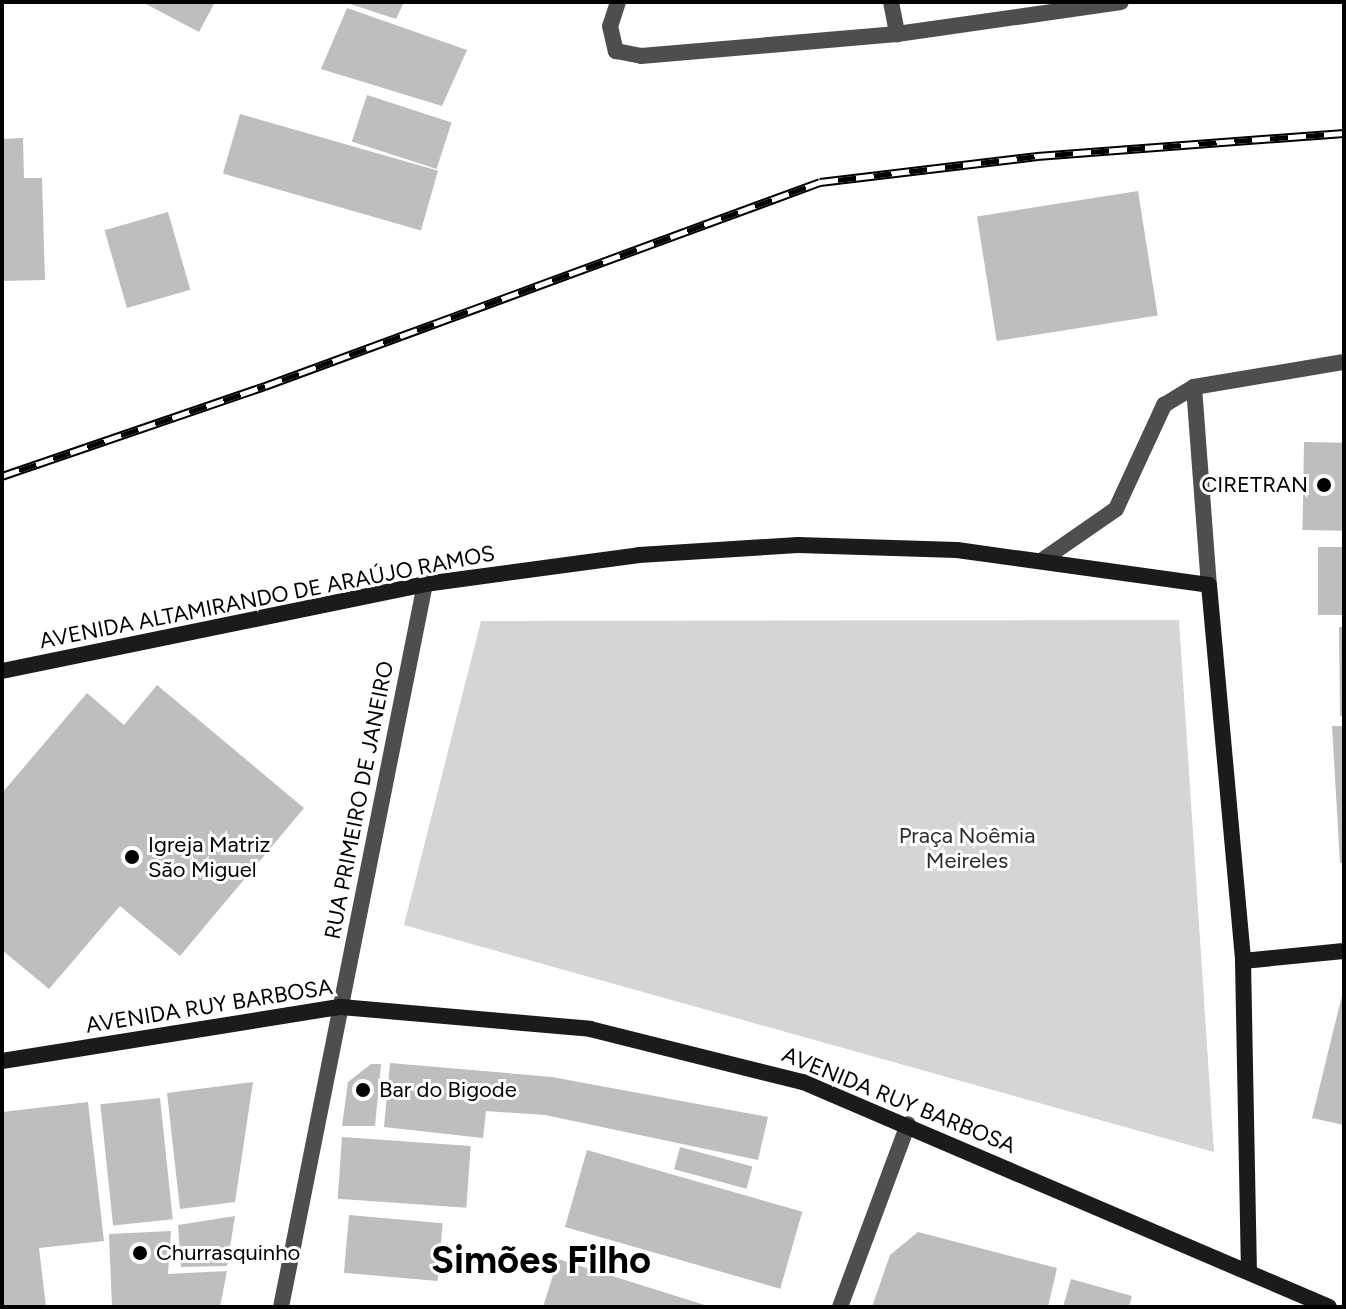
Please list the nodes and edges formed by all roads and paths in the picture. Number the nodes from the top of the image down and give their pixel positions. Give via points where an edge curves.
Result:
1 (618, 2) edge
2 (891, 2) edge
3 (1121, 2) edge
4 (897, 34) junction
5 (1344, 362) edge
6 (1194, 387) junction
7 (1041, 561) junction
8 (425, 584) junction
9 (1209, 585) junction
10 (2, 671) edge
11 (1344, 951) edge
12 (1243, 961) junction
13 (341, 1007) junction
14 (2, 1061) edge
15 (908, 1124) junction
16 (1249, 1269) junction
17 (281, 1307) edge
18 (840, 1307) edge
19 (1329, 1307) edge

1 - 4 street via 610,26 616,51 641,56
2 - 4 street
3 - 4 street
5 - 6 street
6 - 7 street via 1164,405 1116,509
6 - 9 street
7 - 8 main road, AVENIDA ALTAMIRANDO DE ARAÚJO RAMOS via 957,550 798,545 639,555
7 - 9 main road, AVENIDA ALTAMIRANDO DE ARAÚJO RAMOS
8 - 10 main road, AVENIDA ALTAMIRANDO DE ARAÚJO RAMOS
8 - 13 street, RUA PRIMEIRO DE JANEIRO
9 - 12 main road
11 - 12 main road
12 - 16 main road
13 - 14 main road, AVENIDA RUY BARBOSA
13 - 15 main road, AVENIDA RUY BARBOSA via 490,1016 693,1050 803,1082
13 - 17 street, RUA PRIMEIRO DE JANEIRO
15 - 16 main road, AVENIDA RUY BARBOSA
15 - 18 street
16 - 19 main road, AVENIDA RUY BARBOSA

